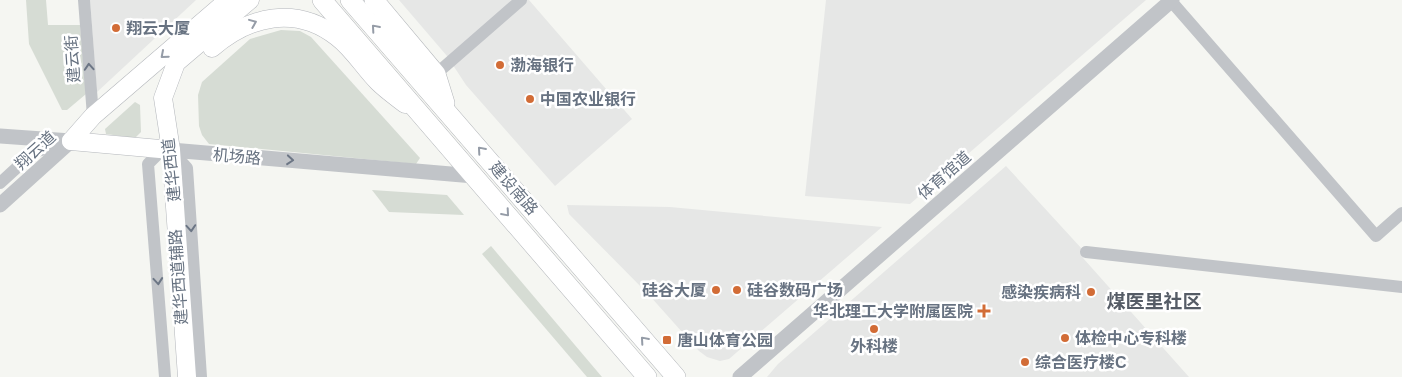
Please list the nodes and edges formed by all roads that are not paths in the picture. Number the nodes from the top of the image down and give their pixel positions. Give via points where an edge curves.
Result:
1 (84, 0) edge
2 (228, 0) edge
3 (250, 0) edge
4 (322, 0) edge
5 (350, 0) edge
6 (374, 0) edge
7 (521, 0) edge
8 (1172, 0) edge
9 (217, 6) edge
10 (436, 74) junction
11 (163, 98) junction
12 (446, 109) junction
13 (93, 116) junction
14 (426, 120) junction
15 (167, 132) junction
16 (0, 136) edge
17 (72, 141) junction
18 (97, 143) junction
19 (134, 148) junction
20 (166, 150) junction
21 (474, 176) junction
22 (0, 183) edge
23 (0, 205) edge
24 (1402, 213) edge
25 (1086, 252) dead end
26 (1402, 286) edge
27 (165, 377) edge
28 (176, 377) edge
29 (187, 377) edge
30 (201, 377) edge
31 (647, 377) edge
32 (676, 377) edge
33 (740, 377) edge

13 -> 1 street, 建云街
2 - 9 main road
3 - 11 main road, 建华西道 via 176,63
4 - 14 main road, 建设南路
12 -> 5 main road, 建设南路
6 - 10 main road
7 - 10 street
8 - 24 street via 1376,236
8 - 33 street, 体育馆道
9 -> 13 main road
10 - 12 main road
11 -> 14 main road via 185,70 224,37 250,23 287,17 309,21 338,38 379,83
11 - 15 main road, 建华西道
32 -> 12 main road, 建设南路
13 - 17 main road
13 - 18 main road via 92,133
14 - 21 main road, 建设南路
15 - 19 main road via 152,145
15 - 20 main road, 建华西道
16 - 17 street, 机场路
17 - 18 main road, 机场路
17 - 22 street via 34,152
17 - 23 street, 翔云道
18 - 19 main road, 机场路
19 - 20 main road, 机场路
20 -> 21 street, 机场路
20 -> 27 street, 建华西道辅路 via 148,164
20 - 28 main road, 建华西道
20 - 29 main road, 建华西道
20 -> 30 street, 建华西道辅路 via 187,168
21 -> 31 main road, 建设南路
25 - 26 street

